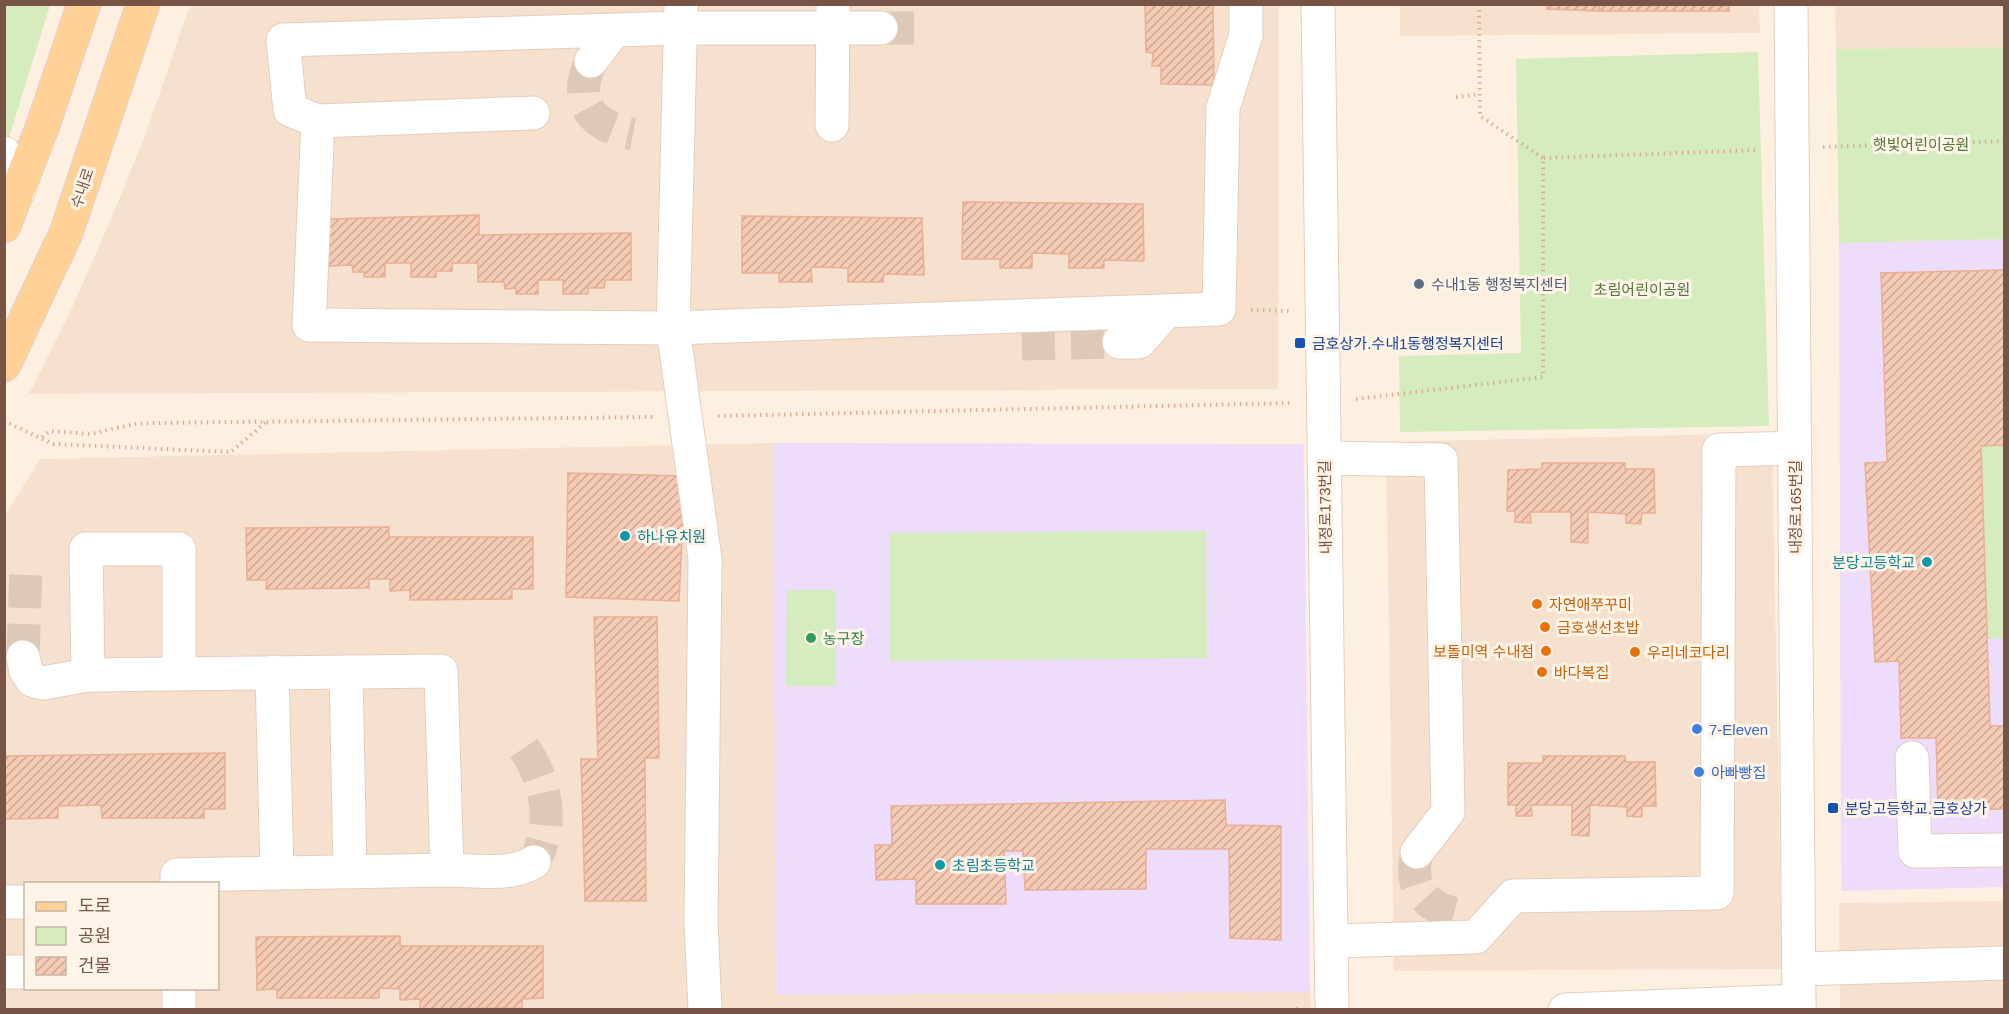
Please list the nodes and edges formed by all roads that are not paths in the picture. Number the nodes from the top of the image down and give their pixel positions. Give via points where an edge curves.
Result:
1 (84, 4) edge
2 (143, 4) edge
3 (1246, 4) edge
4 (1318, 4) edge
5 (1791, 4) edge
6 (681, 16) edge
7 (832, 17) edge
8 (880, 28) tunnel mouth
9 (614, 31) junction
10 (591, 61) tunnel mouth
11 (533, 113) dead end
12 (318, 121) junction
13 (832, 124) dead end
14 (4, 153) edge
15 (20, 190) junction
16 (4, 226) edge
17 (1166, 312) junction
18 (673, 328) junction
19 (1119, 342) tunnel mouth
20 (4, 365) edge
21 (1795, 448) junction
22 (1324, 458) junction
23 (23, 657) tunnel mouth
24 (272, 672) junction
25 (346, 672) junction
26 (179, 674) junction
27 (88, 675) junction
28 (1912, 758) dead end
29 (2004, 850) edge
30 (1417, 852) tunnel mouth
31 (534, 862) dead end
32 (447, 870) junction
33 (350, 872) junction
34 (277, 873) junction
35 (177, 882) edge
36 (4, 902) edge
37 (24, 902) edge
38 (1331, 941) junction
39 (2004, 963) edge
40 (4, 972) edge
41 (24, 972) edge
42 (178, 990) edge
43 (1799, 993) edge
44 (179, 1010) edge
45 (705, 1010) edge
46 (1332, 1010) edge
47 (1565, 1010) edge

1 - 15 main road
2 - 20 main road, 수내로 via 66,233
3 - 17 street via 1246,35 1223,108 1220,309
4 - 22 street, 내정로173번길
5 - 21 street, 내정로165번길
6 - 7 street
6 - 9 street
6 - 18 street
7 - 8 street
7 - 13 street
9 - 10 street
9 - 12 street via 283,40 290,110
11 - 12 street
12 - 18 street via 309,326
14 - 15 street
15 - 16 main road
17 - 18 street
17 - 19 street via 1139,342
18 - 45 street via 705,559 701,923
21 - 38 street via 1719,450 1717,893 1513,896 1476,938
21 - 43 street, 내정로165번길
22 - 30 street via 1441,460 1448,812
22 - 38 street, 내정로173번길
23 - 27 street via 32,680 43,683
24 - 25 street
24 - 26 street
24 - 34 street
25 - 32 street via 441,671
25 - 33 street
26 - 27 street
26 - 27 street via 179,549 86,549
28 - 29 street via 1915,851
31 - 32 street via 509,871
32 - 33 street
33 - 34 street
34 - 35 street via 177,875
36 - 37 street
38 - 46 street, 내정로173번길
39 - 43 street
40 - 41 street
42 - 44 street
43 - 47 street

